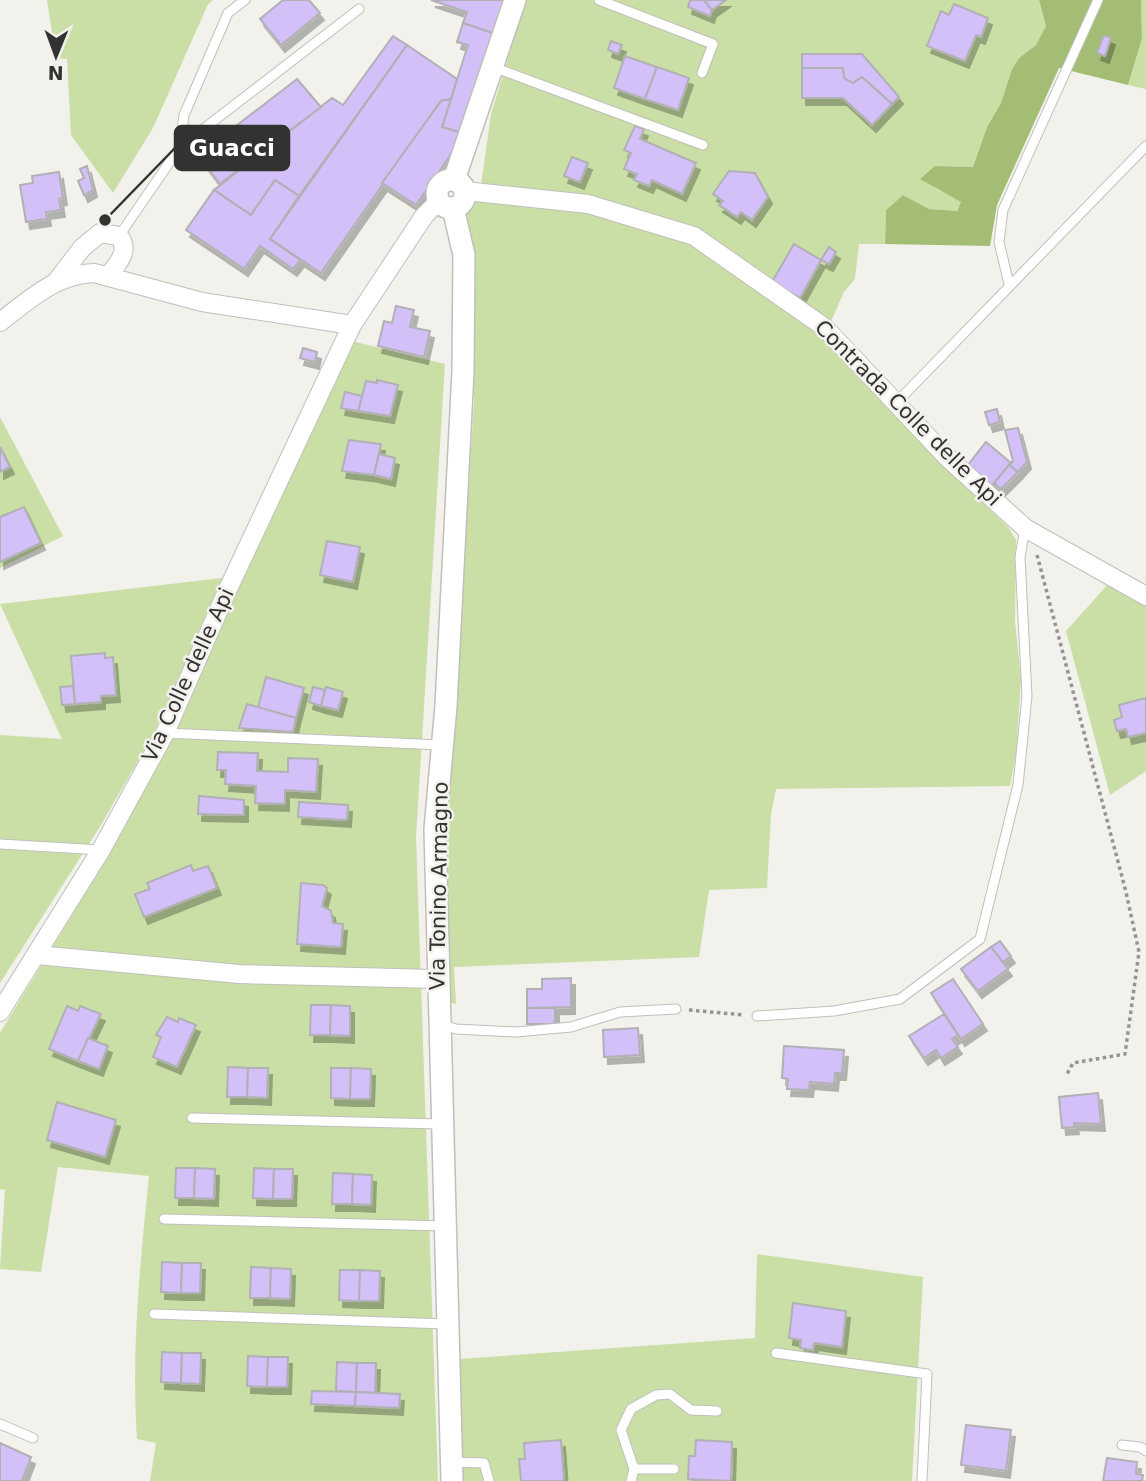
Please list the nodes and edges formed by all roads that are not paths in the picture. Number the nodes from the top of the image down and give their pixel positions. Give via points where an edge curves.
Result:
1 (246, 0) edge
2 (515, 0) edge
3 (599, 0) edge
4 (1098, 0) edge
5 (359, 9) dead end
6 (493, 67) junction
7 (702, 73) dead end
8 (703, 145) dead end
9 (1146, 146) edge
10 (180, 147) junction
11 (453, 195) junction
12 (119, 236) junction
13 (110, 274) junction
14 (55, 282) junction
15 (1009, 284) junction
16 (0, 322) edge
17 (352, 325) junction
18 (896, 403) junction
19 (1025, 528) junction
20 (1146, 596) edge
21 (165, 733) junction
22 (442, 745) junction
23 (0, 844) edge
24 (101, 850) junction
25 (37, 955) junction
26 (437, 979) junction
27 (676, 1009) road end
28 (0, 1012) edge
29 (757, 1016) road end
30 (438, 1024) junction
31 (192, 1118) dead end
32 (441, 1124) junction
33 (164, 1219) dead end
34 (444, 1226) junction
35 (154, 1314) dead end
36 (447, 1324) junction
37 (776, 1353) dead end
38 (717, 1411) dead end
39 (0, 1424) edge
40 (33, 1438) dead end
41 (1122, 1445) dead end
42 (1146, 1451) edge
43 (634, 1469) junction
44 (674, 1469) dead end
45 (451, 1472) edge
46 (489, 1481) edge
47 (631, 1481) edge
48 (922, 1481) edge

1 - 10 lane via 229,13 184,115
2 - 6 street
3 - 7 lane via 713,44
4 - 15 lane via 1003,210 999,242
5 - 10 lane
6 - 8 lane
6 - 11 street
9 - 15 lane
10 - 12 lane
11 - 17 street, Via Colle delle Api via 424,216
11 - 18 street, Contrada Colle delle Api via 588,204 694,236 824,327
11 - 22 street, Via Tonino Armagno via 464,255 463,370
12 - 13 street via 125,250
12 - 14 street via 100,233 82,247
13 - 14 street via 81,273
13 - 17 street via 202,302
14 - 16 street
15 - 18 lane
17 - 21 street, Via Colle delle Api
18 - 19 street, Contrada Colle delle Api
19 - 20 street, Contrada Colle delle Api
19 - 29 lane via 1020,558 1027,696 1019,772 980,939 900,999 834,1011
21 - 22 lane
21 - 24 street, Via Colle delle Api
22 - 26 street, Via Tonino Armagno via 435,829
23 - 24 lane
24 - 25 street, Via Colle delle Api
25 - 26 street via 239,974
25 - 28 street, Via Colle delle Api
26 - 30 street, Via Tonino Armagno
27 - 30 lane via 620,1012 571,1027 516,1032
30 - 32 street, Via Tonino Armagno
31 - 32 lane
32 - 34 street, Via Tonino Armagno
33 - 34 lane
34 - 36 street, Via Tonino Armagno
35 - 36 lane
36 - 45 street, Via Tonino Armagno
37 - 48 lane via 927,1374
38 - 43 lane via 691,1410 670,1394 656,1395 631,1409 621,1430
39 - 40 lane
41 - 42 lane
43 - 44 lane
43 - 47 lane
45 - 46 lane via 484,1462

